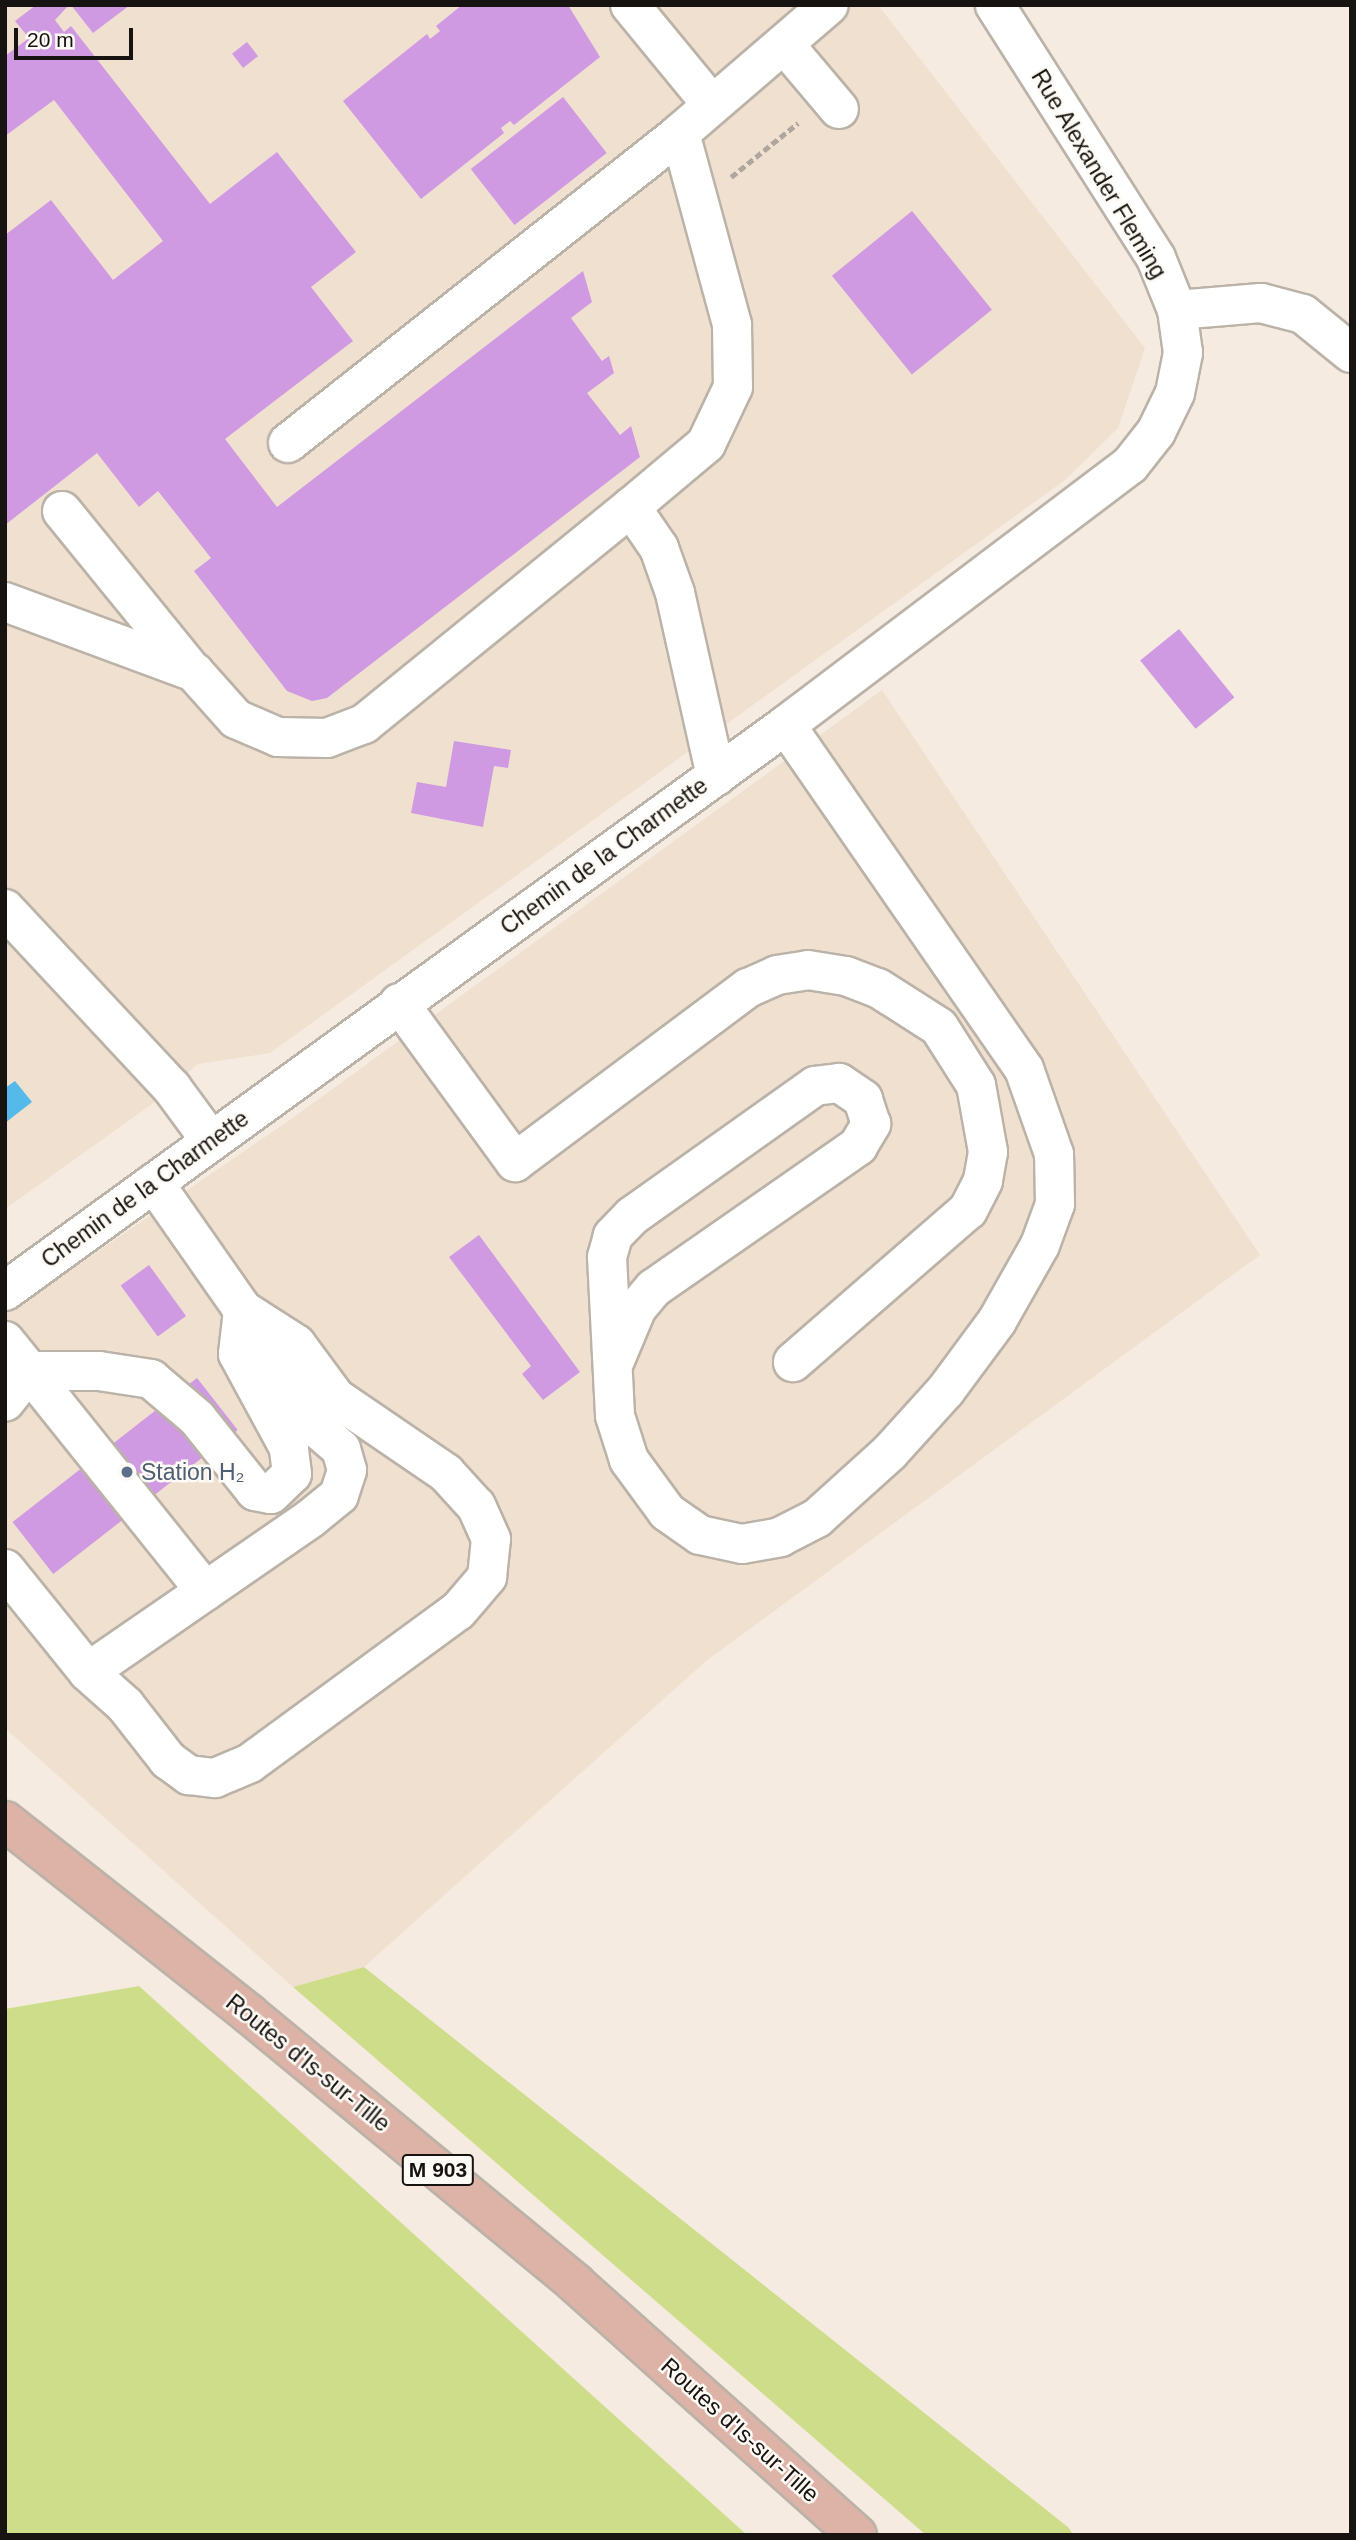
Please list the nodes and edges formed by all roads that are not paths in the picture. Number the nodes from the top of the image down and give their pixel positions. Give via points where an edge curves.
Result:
1 (630, 5) edge
2 (829, 5) edge
3 (995, 5) edge
4 (784, 44) junction
5 (712, 105) junction
6 (839, 109) dead end
7 (680, 133) junction
8 (1177, 310) junction
9 (1351, 353) edge
10 (1175, 393) joint
11 (288, 443) dead end
12 (631, 507) junction
13 (62, 511) dead end
14 (5, 602) edge
15 (194, 672) junction
16 (786, 725) junction
17 (716, 776) junction
18 (5, 909) edge
19 (399, 1003) junction
20 (211, 1141) junction
21 (154, 1183) junction
22 (5, 1291) edge
23 (243, 1310) junction
24 (5, 1341) edge
25 (615, 1360) junction
26 (793, 1362) dead end
27 (29, 1371) junction
28 (5, 1402) edge
29 (5, 1569) edge
30 (205, 1591) junction
31 (88, 1672) junction
32 (5, 1821) edge
33 (857, 2535) edge

1 - 5 street
2 - 4 street
3 - 8 street, Rue Alexander Fleming via 1156,258
4 - 5 street
4 - 6 street
5 - 7 street
7 - 11 street
7 - 12 street via 732,325 733,387 706,444
8 - 9 street via 1261,303 1303,314
8 - 10 street, Rue Alexander Fleming via 1183,353
10 - 16 street, Chemin de la Charmette via 1156,432 1130,465
12 - 15 street via 364,724 327,738 278,737 236,719
12 - 17 street via 659,548 675,593
13 - 15 street
14 - 15 street
16 - 17 street, Chemin de la Charmette
16 - 25 street via 1024,1069 1054,1154 1055,1204 1040,1245 997,1321 946,1390 890,1452 817,1518 780,1537 742,1544 722,1541 700,1535 667,1512 629,1460 620,1439
17 - 19 street, Chemin de la Charmette
18 - 20 street via 172,1088
19 - 20 street, Chemin de la Charmette
19 - 26 street via 515,1162 748,988 777,975 808,970 846,976 889,994 939,1027 976,1085 988,1152 983,1181 968,1210
20 - 21 street, Chemin de la Charmette
21 - 22 street, Chemin de la Charmette
21 - 23 street
23 - 27 street via 238,1354 289,1448 292,1474 271,1494 255,1491 197,1418 151,1379 99,1371
23 - 30 street via 319,1430 341,1449 347,1469 338,1495
23 - 31 street via 296,1344 336,1398 454,1481 476,1506 491,1539 487,1577 458,1611 250,1763 215,1778 189,1775 168,1760 125,1705
24 - 27 street
25 - 25 street via 637,1308 654,1288 858,1146 871,1124 863,1099 839,1083 815,1086 621,1226 607,1257
27 - 28 street
27 - 30 street
29 - 31 street
30 - 31 street
32 - 33 main road, Routes d'Is-sur-Tille / M 903 via 250,2014 575,2283

